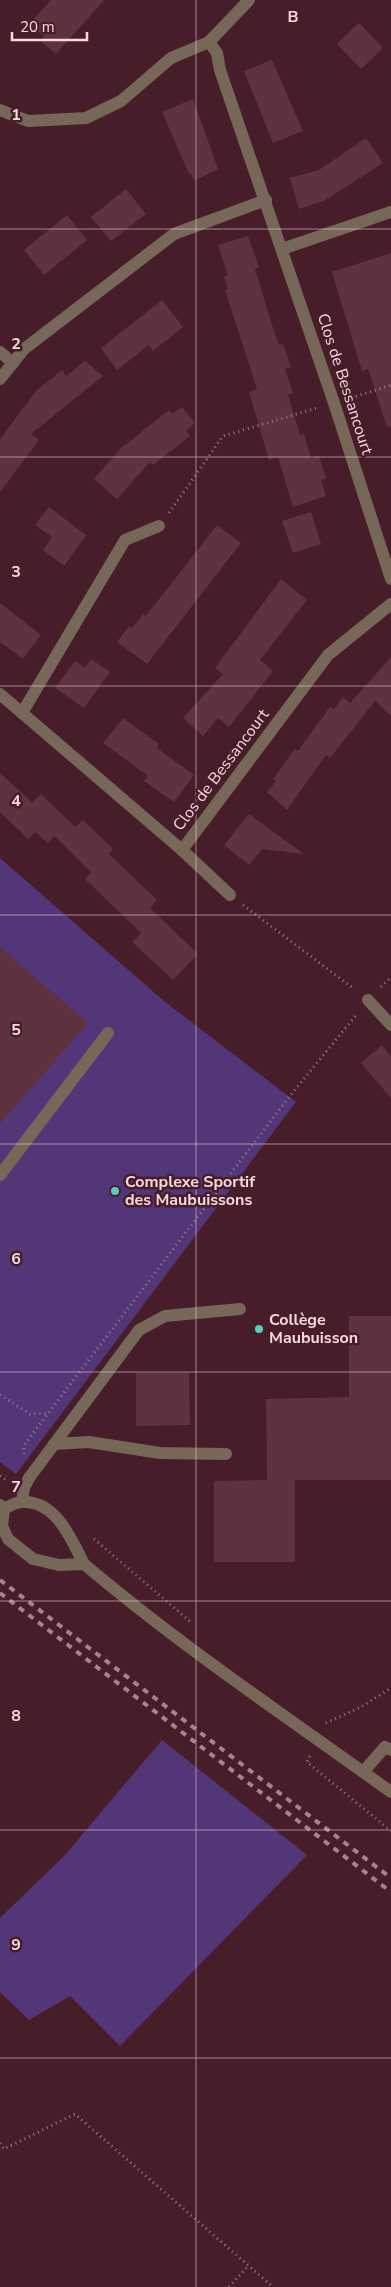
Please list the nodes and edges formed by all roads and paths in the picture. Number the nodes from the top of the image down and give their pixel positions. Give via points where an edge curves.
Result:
1 (249, 0) edge
2 (209, 42) junction
3 (0, 110) edge
4 (266, 200) junction
5 (391, 212) edge
6 (282, 249) junction
7 (0, 352) edge
8 (13, 363) junction
9 (0, 379) edge
10 (391, 385) edge
11 (334, 403) junction
12 (159, 526) joint
13 (391, 579) edge
14 (391, 604) edge
15 (0, 694) edge
16 (22, 713) junction
17 (182, 850) junction
18 (230, 895) joint
19 (368, 1000) junction
20 (391, 1025) edge
21 (108, 1033) dead end
22 (0, 1175) edge
23 (240, 1309) dead end
24 (0, 1395) edge
25 (49, 1412) junction
26 (54, 1444) junction
27 (226, 1454) dead end
28 (29, 1478) junction
29 (22, 1502) junction
30 (2, 1507) edge
31 (84, 1564) junction
32 (391, 1688) edge
33 (321, 1725) dead end
34 (391, 1750) edge
35 (363, 1772) junction
36 (391, 1792) edge
37 (0, 2143) edge
38 (248, 2266) junction
39 (229, 2287) edge
40 (273, 2287) edge

1 - 2 street
2 - 3 street via 171,58 121,100 86,118 28,121
2 - 4 street, Clos de Bessancourt via 217,53 220,70
4 - 6 street, Clos de Bessancourt
4 - 8 street via 174,234 24,349
5 - 6 street
6 - 11 street, Clos de Bessancourt
7 - 8 street
8 - 9 street
10 - 11 path
11 - 12 path via 223,436
11 - 13 street, Clos de Bessancourt
12 - 16 street via 125,540
14 - 17 street, Clos de Bessancourt via 328,655
15 - 16 street, Clos de Bessancourt
16 - 17 street, Clos de Bessancourt
17 - 18 street
18 - 19 path
19 - 20 street
19 - 25 path
21 - 22 street
23 - 26 street via 165,1316 139,1330
24 - 25 path via 30,1414
25 - 28 path via 24,1444 24,1466
26 - 27 street via 89,1442 160,1453
26 - 28 street
28 - 29 street
29 - 30 street
29 - 31 street via 42,1506 52,1513 64,1526
30 - 31 street via 2,1526 8,1538 33,1559 59,1565
31 - 35 street via 286,1718
32 - 33 path via 361,1707
34 - 35 street via 385,1747
35 - 36 street
37 - 38 path via 4,2148 75,2114
38 - 39 path
38 - 40 path

